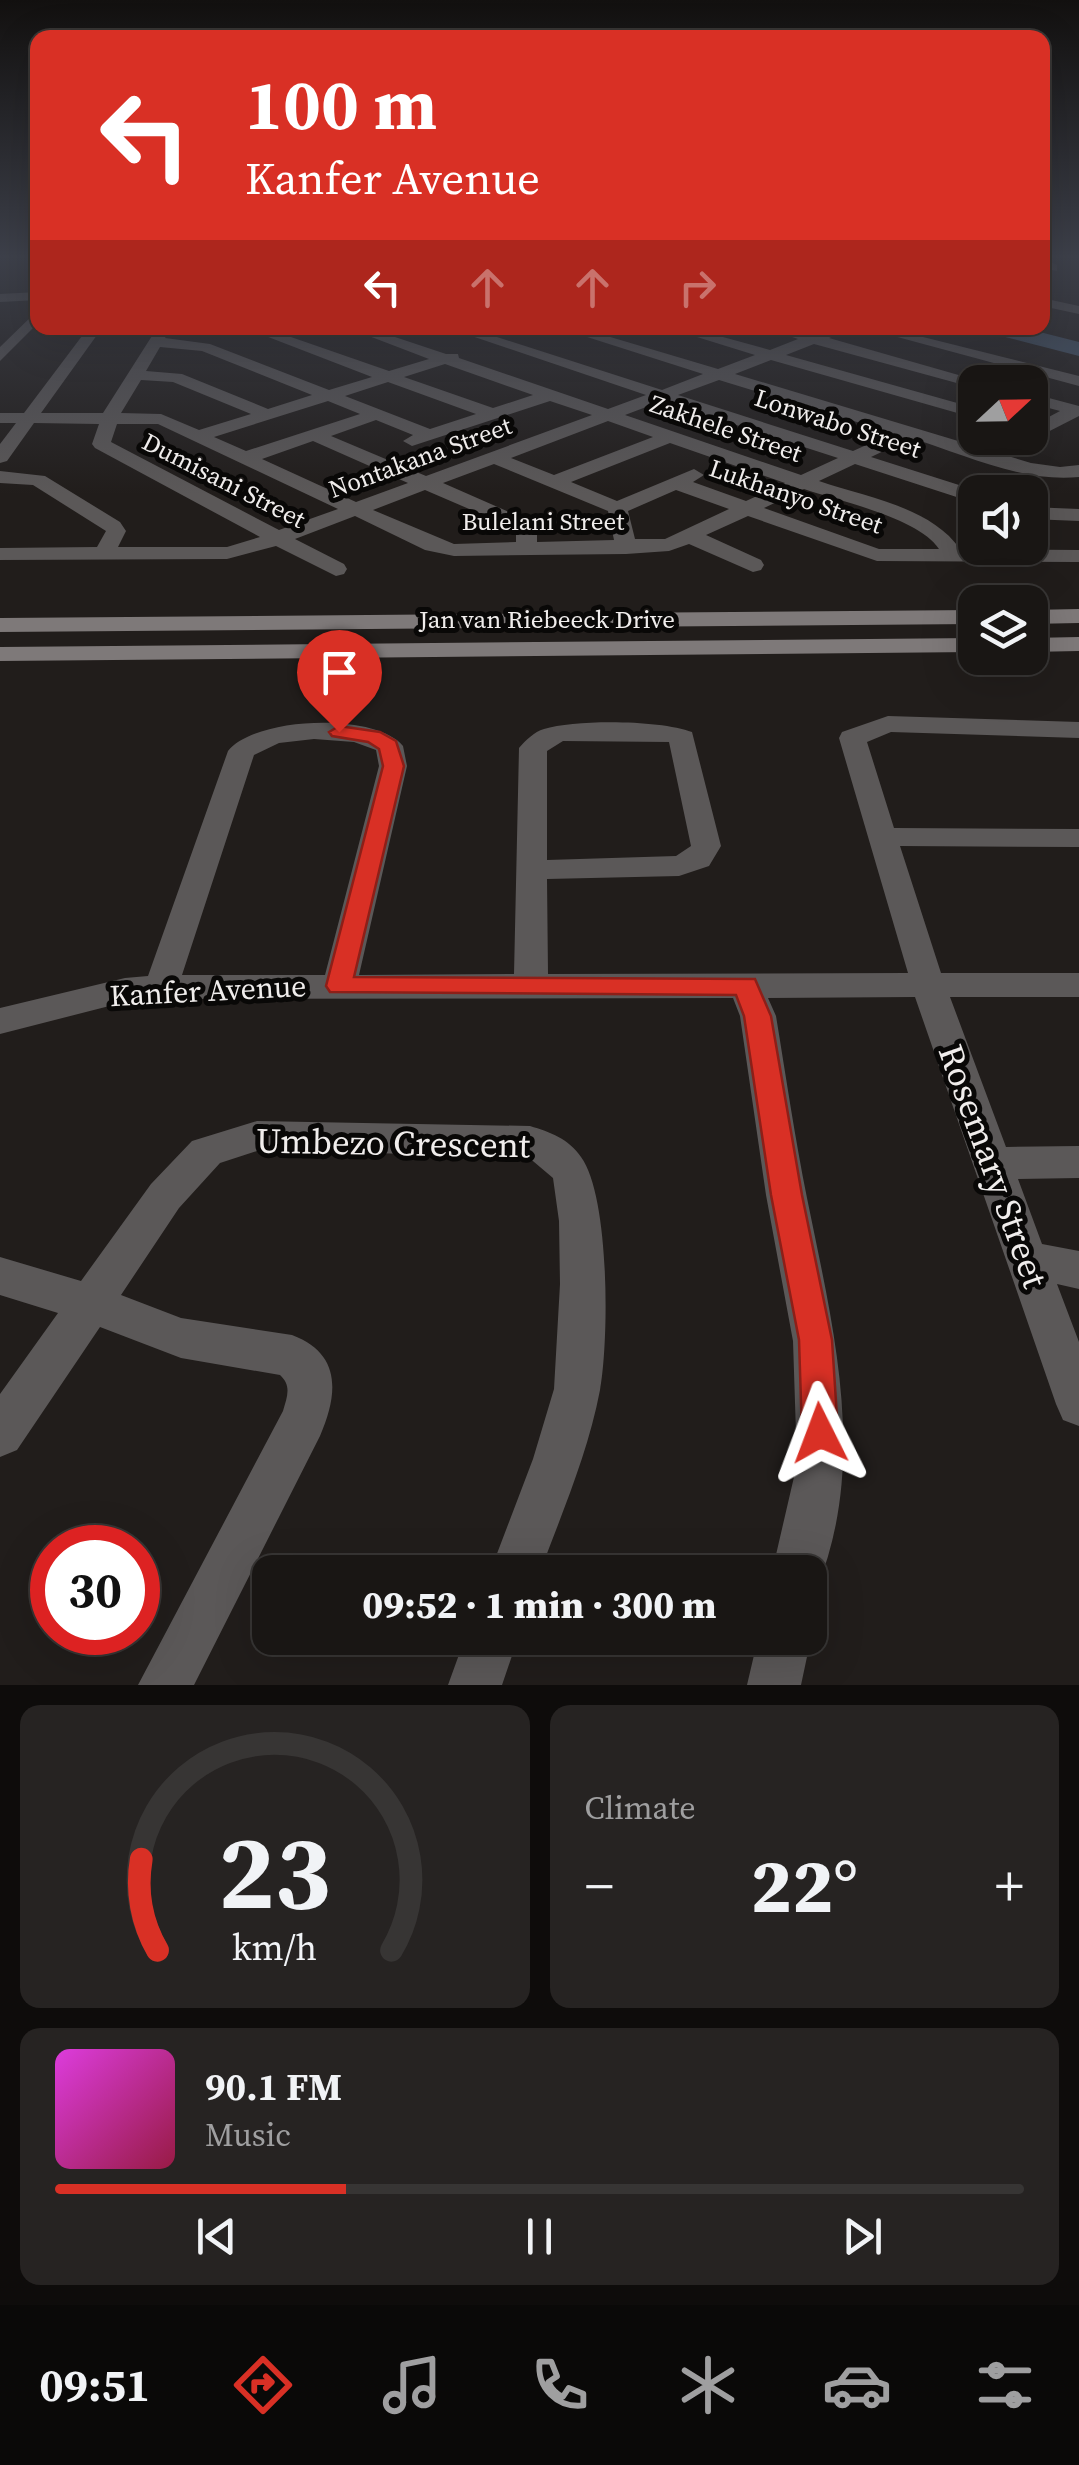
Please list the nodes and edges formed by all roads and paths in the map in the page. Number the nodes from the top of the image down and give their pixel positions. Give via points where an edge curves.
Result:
1 (17, 337) edge
2 (88, 337) edge
3 (158, 337) edge
4 (166, 337) edge
5 (277, 337) edge
6 (381, 337) edge
7 (484, 337) edge
8 (519, 337) edge
9 (595, 337) edge
10 (707, 337) edge
11 (808, 337) edge
12 (818, 337) edge
13 (909, 337) edge
14 (814, 338) junction
15 (502, 342) junction
16 (986, 344) dead end
17 (968, 352) junction
18 (770, 354) junction
19 (0, 356) edge
20 (447, 359) junction
21 (1033, 365) edge
22 (1048, 370) edge
23 (718, 373) junction
24 (138, 375) junction
25 (390, 376) junction
26 (958, 377) edge
27 (1079, 381) edge
28 (331, 395) junction
29 (550, 395) junction
30 (663, 395) junction
31 (1048, 403) edge
32 (958, 405) edge
33 (1077, 411) edge
34 (266, 414) junction
35 (378, 414) junction
36 (492, 414) junction
37 (607, 415) junction
38 (110, 417) junction
39 (0, 418) edge
40 (29, 418) junction
41 (1048, 425) edge
42 (909, 432) junction
43 (198, 436) junction
44 (314, 436) junction
45 (430, 436) junction
46 (668, 437) junction
47 (987, 456) joint
48 (0, 457) edge
49 (367, 457) junction
50 (493, 457) junction
51 (248, 458) junction
52 (856, 458) junction
53 (729, 459) junction
54 (1079, 471) edge
55 (0, 477) edge
56 (426, 481) junction
57 (554, 482) junction
58 (676, 483) junction
59 (804, 484) junction
60 (958, 491) edge
61 (356, 507) junction
62 (618, 508) junction
63 (748, 510) junction
64 (1048, 514) edge
65 (1079, 516) edge
66 (690, 536) junction
67 (278, 538) junction
68 (526, 548) junction
69 (626, 548) junction
70 (104, 553) junction
71 (0, 554) edge
72 (954, 556) junction
73 (1079, 556) edge
74 (752, 565) dead end
75 (336, 569) dead end
76 (1079, 616) edge
77 (958, 617) edge
78 (1048, 617) edge
79 (0, 626) edge
80 (1079, 644) edge
81 (958, 645) edge
82 (1048, 645) edge
83 (0, 654) edge
84 (1079, 730) edge
85 (884, 837) junction
86 (1079, 838) edge
87 (535, 870) junction
88 (531, 984) junction
89 (1079, 985) edge
90 (339, 986) junction
91 (746, 986) junction
92 (928, 986) junction
93 (161, 987) junction
94 (0, 1021) edge
95 (1079, 1162) edge
96 (992, 1163) junction
97 (1027, 1258) junction
98 (1079, 1270) edge
99 (0, 1276) edge
100 (92, 1304) junction
101 (1079, 1404) edge
102 (0, 1434) edge
103 (521, 1555) edge
104 (802, 1555) edge
105 (486, 1655) edge
106 (780, 1655) edge
107 (164, 1685) edge
108 (475, 1685) edge
109 (774, 1685) edge

1 - 19 street
2 - 40 street
3 - 24 street, Dumisani Street
4 - 28 street
5 - 25 street
6 - 20 street, Zakhele Street
7 - 15 street, Lonwabo Street
8 - 15 street
9 - 23 street
10 - 18 street
11 - 14 street
12 - 14 street, Nontakana Street
13 - 17 street
14 - 18 street, Nontakana Street
14 - 26 street
15 - 20 street
15 - 30 street, Lonwabo Street
16 - 17 street
17 - 21 street
18 - 23 street, Nontakana Street
18 - 32 street
20 - 25 street
20 - 29 street, Zakhele Street
22 - 27 street
23 - 30 street, Nontakana Street
23 - 42 street
24 - 34 street via 176,377
24 - 38 street, Dumisani Street
25 - 28 street
25 - 36 street
28 - 34 street
28 - 35 street
29 - 36 street
29 - 37 street, Zakhele Street
30 - 37 street, Nontakana Street
30 - 52 street, Lonwabo Street
31 - 33 street
33 - 41 street
34 - 43 street
35 - 44 street
35 - 45 street
36 - 45 street
37 - 46 street, Zakhele Street
37 - 50 street, Nontakana Street
38 - 40 street, Bulelani Street
38 - 43 street, Bulelani Street via 153,417
38 - 67 street, Dumisani Street via 100,438 110,452
39 - 40 street, Bulelani Street
40 - 48 street
42 - 47 street
42 - 52 street, Bulelani Street
43 - 51 street, Bulelani Street
44 - 49 street
44 - 51 street
45 - 49 street
46 - 53 street, Zakhele Street
46 - 57 street
47 - 54 street via 1046,472
49 - 56 street
50 - 56 street, Nontakana Street
50 - 57 street
51 - 61 street, Bulelani Street
52 - 59 street, Bulelani Street
52 - 60 street, Lonwabo Street
53 - 58 street
53 - 59 street, Zakhele Street
55 - 70 street via 38,480 114,526
56 - 61 street, Nontakana Street
56 - 68 street via 518,523 527,532
57 - 62 street
58 - 62 street
58 - 63 street, Lukhanyo Street
59 - 63 street, Bulelani Street
59 - 72 street, Zakhele Street via 928,526
61 - 67 street, Nontakana Street
61 - 68 street, Bulelani Street via 444,548
62 - 69 street
63 - 66 street, Bulelani Street
63 - 72 street, Lukhanyo Street via 877,556
64 - 65 street
66 - 69 street, Bulelani Street via 660,547
66 - 74 street
67 - 70 street, Nontakana Street via 227,552
67 - 75 street, Dumisani Street
68 - 69 street, Bulelani Street
70 - 71 street, Nontakana Street
72 - 73 street, Lukhanyo Street
76 - 78 main road
77 - 79 main road, Jan van Riebeeck Drive
80 - 82 main road
81 - 83 main road, Jan van Riebeeck Drive
84 - 85 street, Rosemary Street via 888,724 852,738
85 - 86 street
85 - 92 street, Rosemary Street
87 - 87 street via 533,748 563,733 682,738 706,846 698,859 679,866
87 - 88 street
88 - 90 street, Kanfer Avenue
88 - 91 street, Kanfer Avenue
89 - 92 street, Kanfer Avenue
90 - 93 street, Kanfer Avenue
90 - 93 street via 394,766 389,746 373,736 339,732 271,735 242,751
91 - 92 street, Kanfer Avenue
91 - 104 street via 758,1016 816,1340 821,1464
92 - 96 street, Rosemary Street
93 - 94 street, Kanfer Avenue
95 - 96 street
96 - 97 street, Rosemary Street
97 - 98 street
97 - 101 street, Rosemary Street
99 - 100 street
100 - 102 street, Umbezo Crescent
100 - 103 street, Umbezo Crescent via 188,1168 230,1141 256,1136 546,1146 574,1181 582,1356 560,1448
100 - 107 street via 182,1338 292,1356 306,1369 312,1392
105 - 108 street
106 - 109 street

